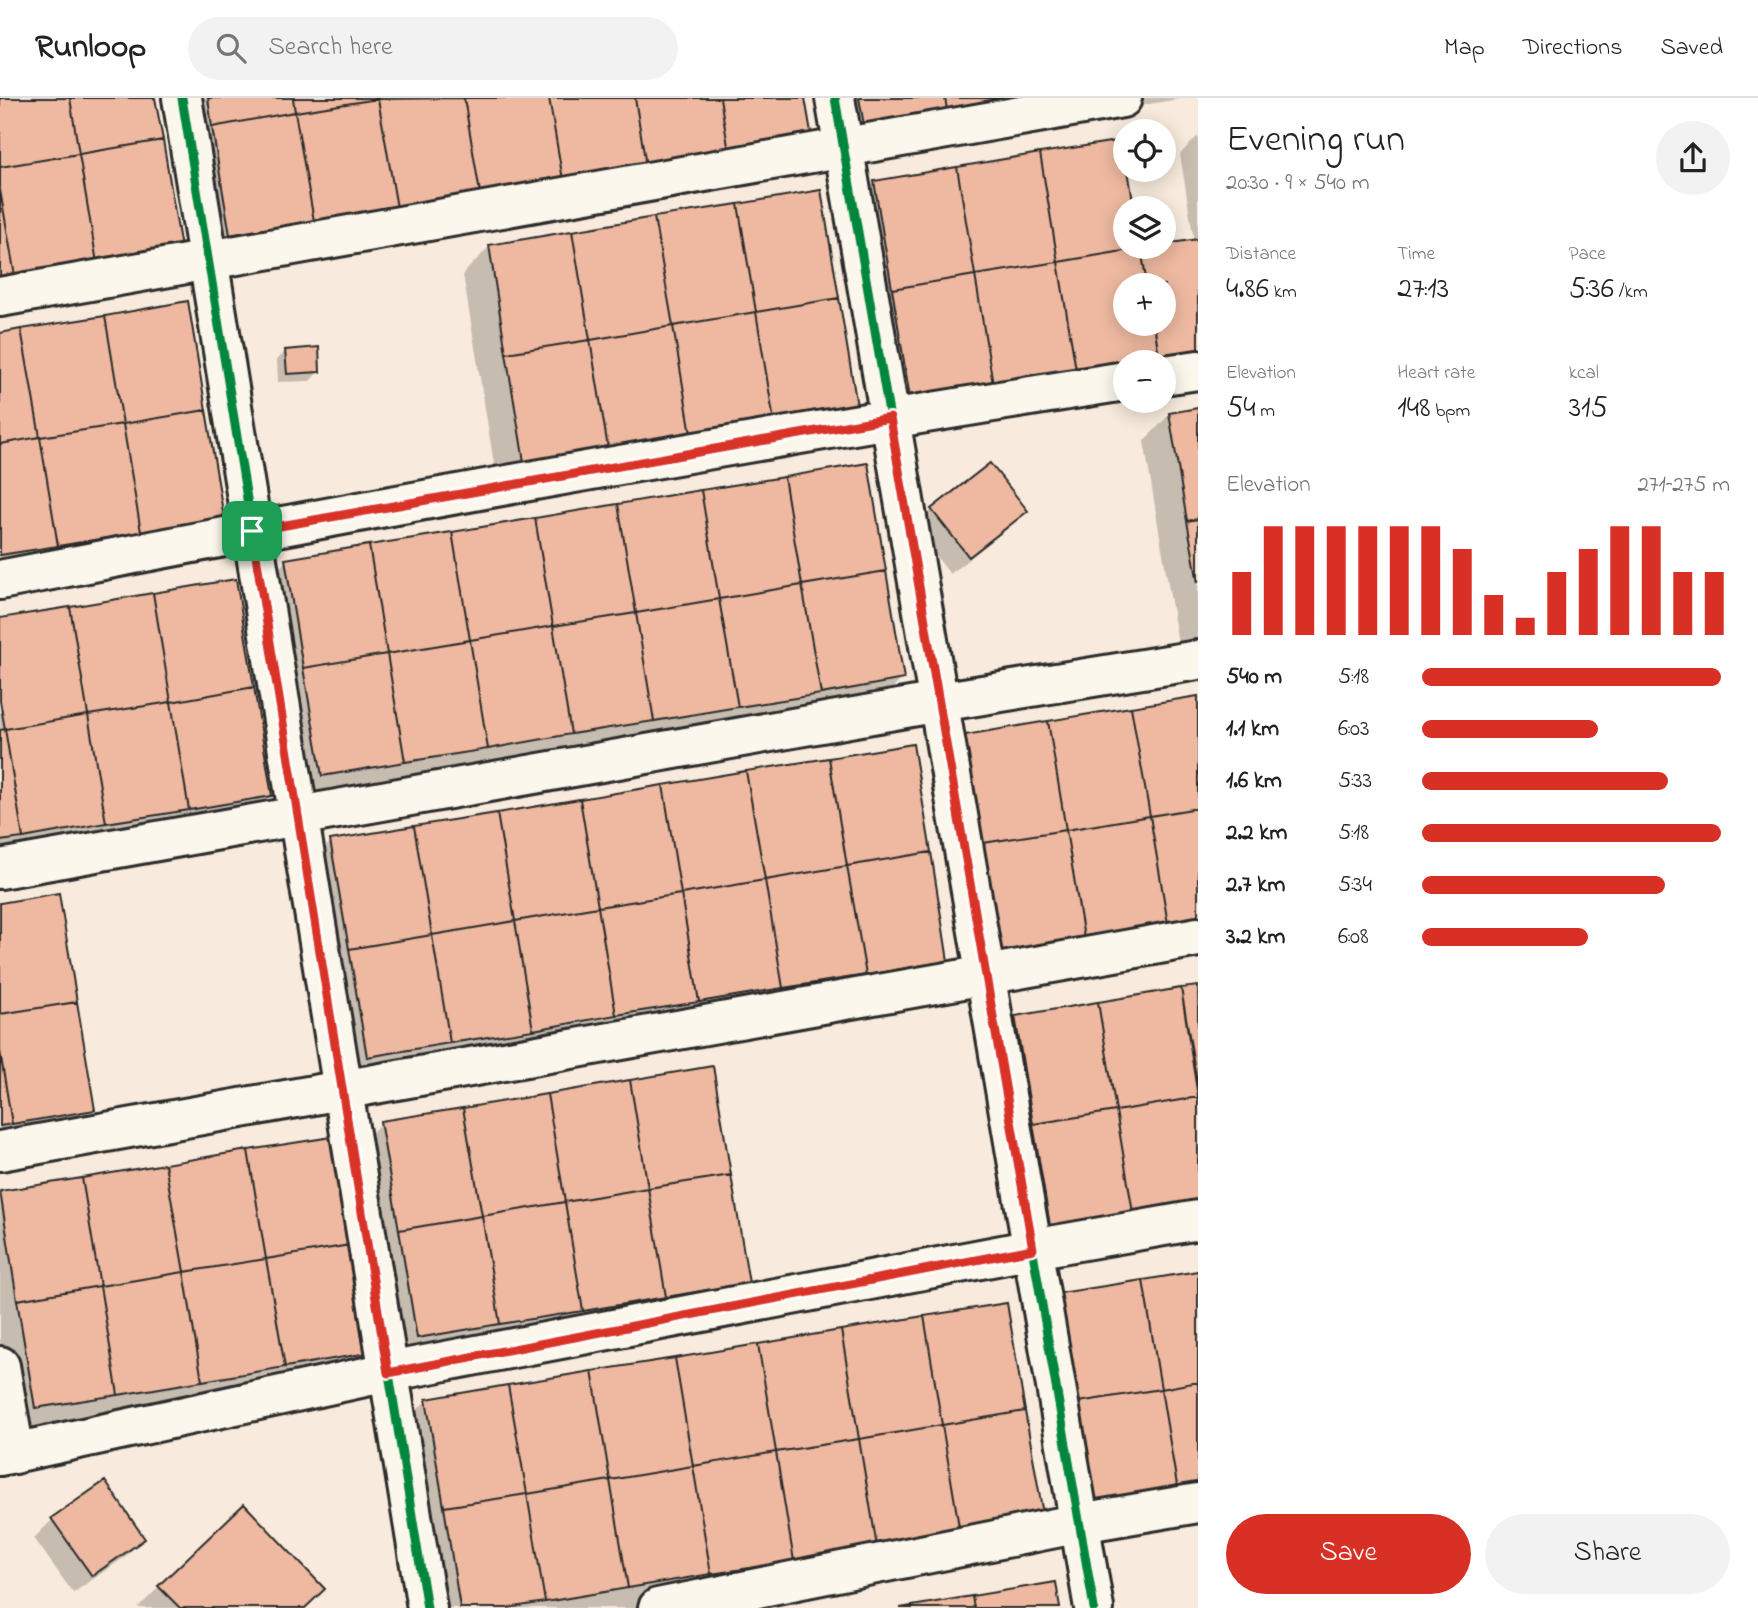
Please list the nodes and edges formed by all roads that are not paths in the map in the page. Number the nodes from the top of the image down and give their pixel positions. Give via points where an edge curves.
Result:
1 (182, 98) edge
2 (835, 98) edge
3 (1122, 98) edge
4 (843, 148) junction
5 (208, 260) junction
6 (0, 297) edge
7 (1198, 370) edge
8 (1176, 373) edge
9 (1113, 383) edge
10 (890, 418) junction
11 (252, 531) junction
12 (0, 580) edge
13 (1198, 660) edge
14 (939, 702) junction
15 (299, 817) junction
16 (0, 869) edge
17 (1198, 937) edge
18 (986, 975) junction
19 (343, 1091) junction
20 (0, 1151) edge
21 (1198, 1220) edge
22 (1033, 1249) junction
23 (0, 1366) edge
24 (388, 1373) junction
25 (7, 1455) edge
26 (1198, 1503) edge
27 (1080, 1523) junction
28 (427, 1608) edge
29 (658, 1608) edge
30 (1094, 1608) edge

1 - 5 street
2 - 4 street
3 - 4 street
4 - 5 street
4 - 10 street
5 - 6 street
5 - 11 street
7 - 8 street
9 - 10 street
10 - 11 street
10 - 14 street
11 - 12 street
11 - 15 street
13 - 14 street
14 - 15 street
14 - 18 street
15 - 16 street
15 - 19 street
17 - 18 street
18 - 19 street
18 - 22 street
19 - 20 street
19 - 24 street
21 - 22 street
22 - 24 street
22 - 27 street
23 - 25 street
24 - 25 street
24 - 28 street
26 - 27 street
27 - 29 street
27 - 30 street

